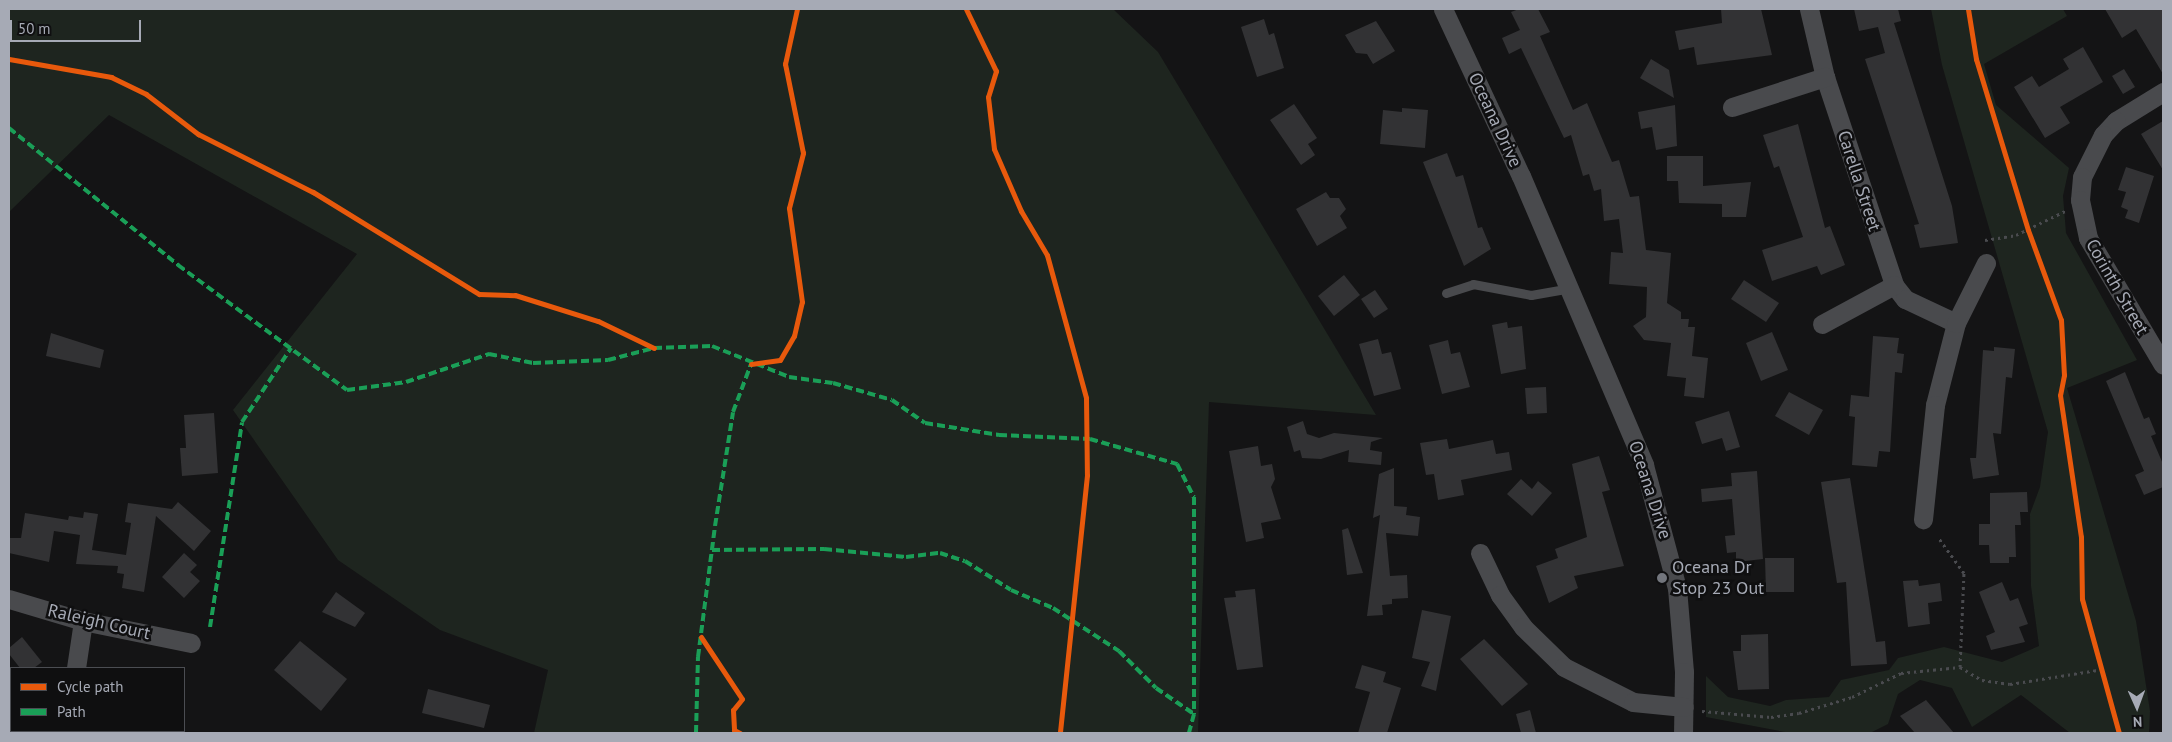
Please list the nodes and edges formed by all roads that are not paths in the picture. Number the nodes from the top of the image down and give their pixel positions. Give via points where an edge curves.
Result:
1 (1443, 9) edge
2 (1809, 9) edge
3 (1825, 77) junction
4 (2163, 92) edge
5 (1732, 107) dead end
6 (1986, 263) dead end
7 (1894, 285) junction
8 (1570, 288) junction
9 (1446, 293) dead end
10 (1956, 323) junction
11 (1822, 324) dead end
12 (2163, 365) edge
13 (1923, 519) dead end
14 (1480, 553) dead end
15 (9, 599) edge
16 (83, 621) junction
17 (191, 643) dead end
18 (76, 667) edge
19 (1693, 709) junction
20 (1683, 733) edge

1 - 8 street, Oceana Drive
2 - 3 street, Carella Street
3 - 5 street
3 - 7 street, Carella Street
4 - 12 street, Corinth Street via 2103,135 2082,177 2080,200 2088,238
6 - 10 street
7 - 10 street, Carella Street via 1905,299
7 - 11 street
8 - 9 lane via 1531,295 1473,284
8 - 19 street, Oceana Drive via 1623,409 1662,523 1677,588
10 - 13 street via 1935,405
14 - 19 street via 1500,596 1517,619 1564,667 1633,702
15 - 16 street, Raleigh Court
16 - 17 street, Raleigh Court
16 - 18 street
19 - 20 street, Oceana Drive

